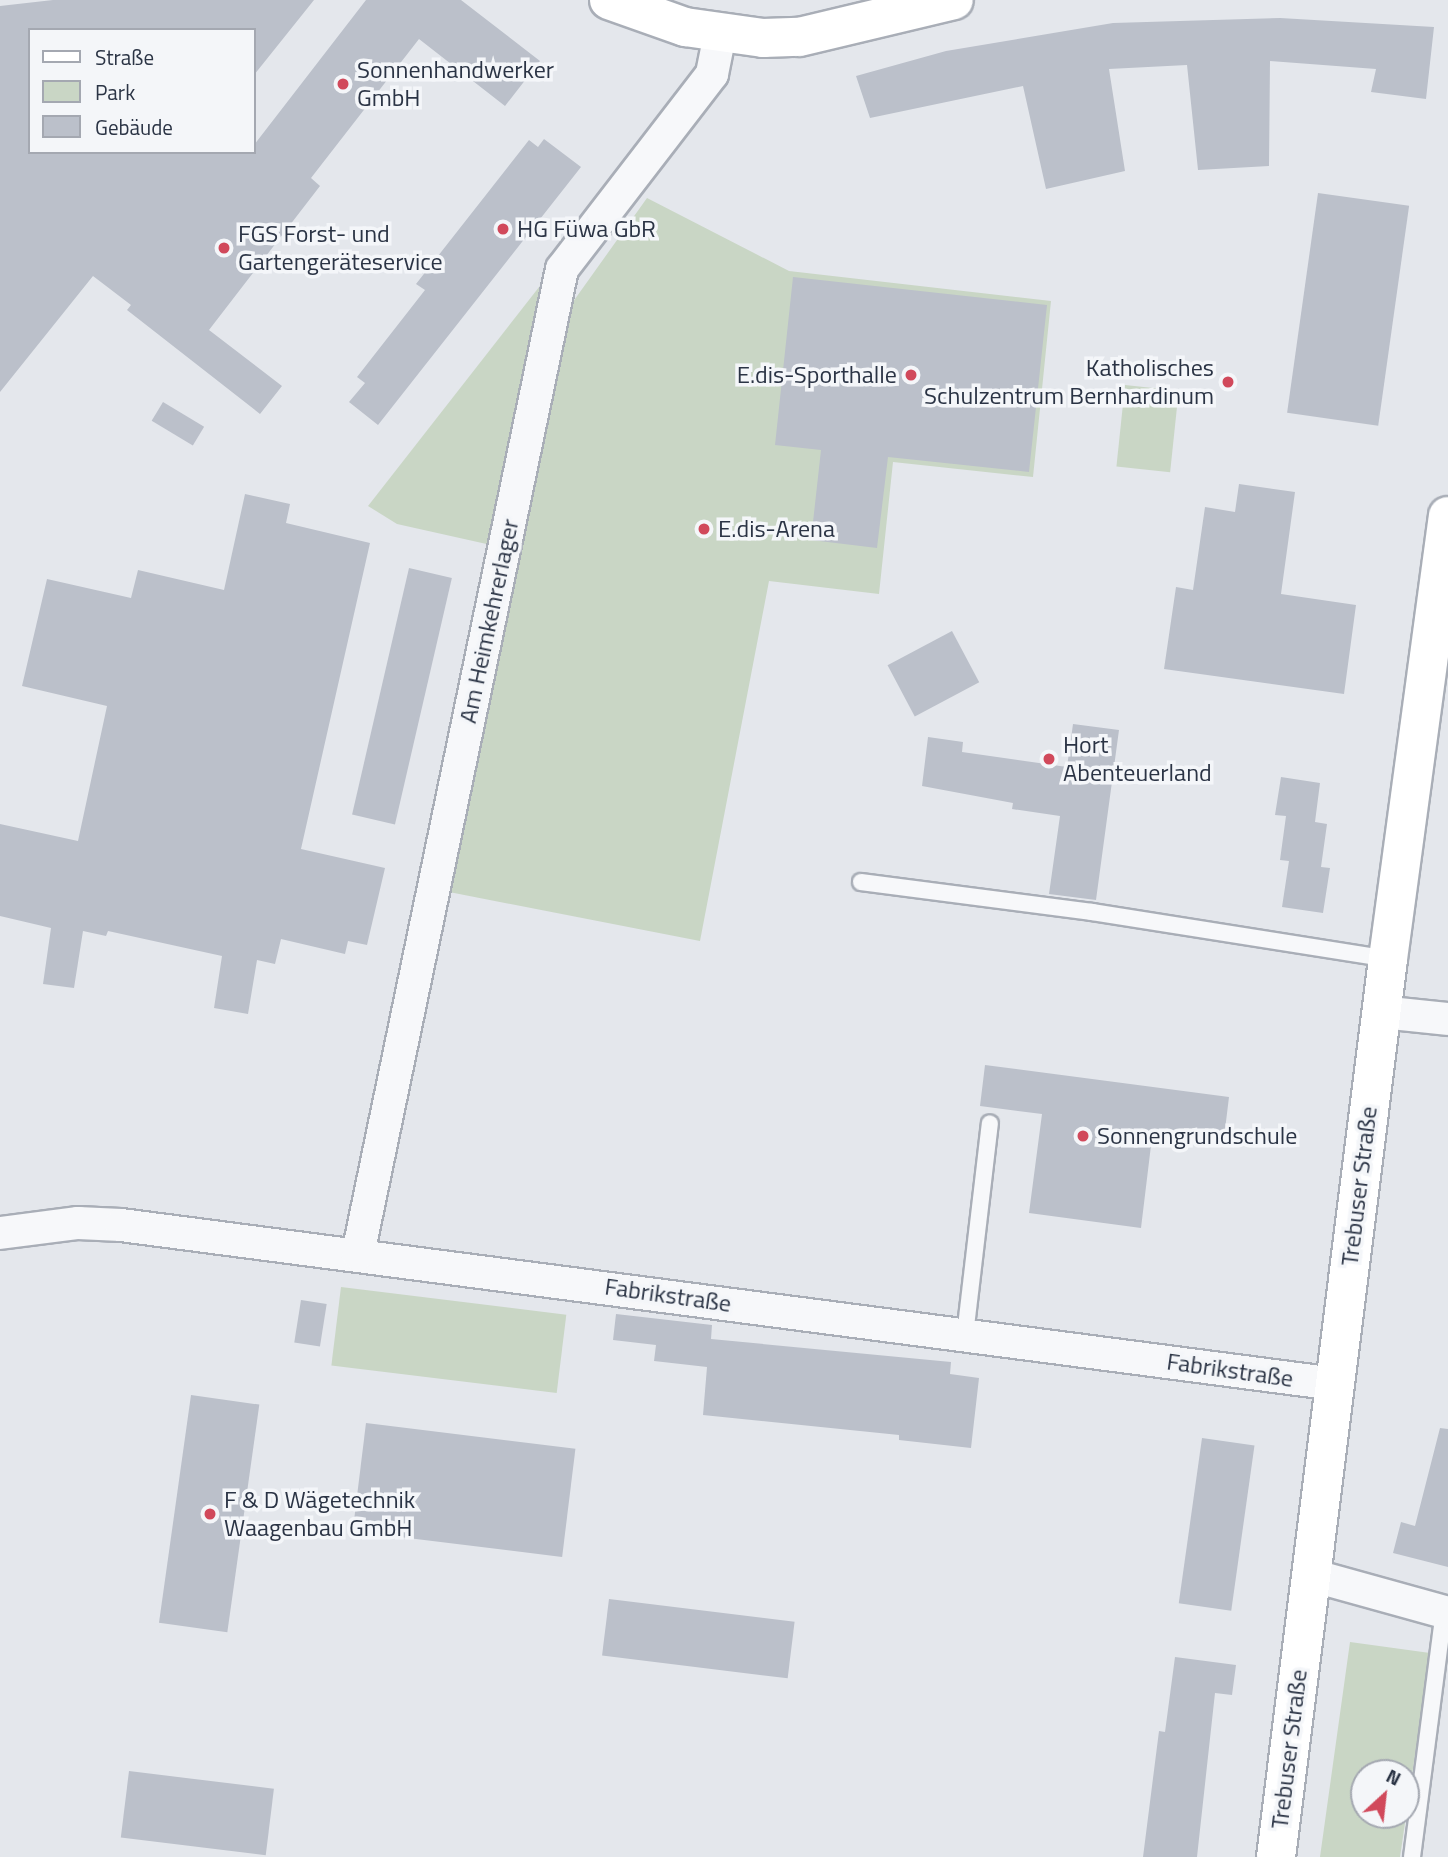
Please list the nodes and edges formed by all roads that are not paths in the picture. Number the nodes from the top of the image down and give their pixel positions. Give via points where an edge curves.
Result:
1 (609, 0) edge
2 (954, 0) edge
3 (720, 34) junction
4 (1448, 516) edge
5 (861, 882) dead end
6 (1388, 959) junction
7 (1381, 1012) junction
8 (1448, 1019) edge
9 (990, 1123) dead end
10 (0, 1233) edge
11 (358, 1254) junction
12 (965, 1335) junction
13 (1335, 1384) junction
14 (1311, 1575) junction
15 (1446, 1613) edge
16 (1276, 1857) edge
17 (1412, 1857) edge

1 - 3 street via 685,27
2 - 3 street via 799,37
3 - 11 street, Am Heimkehrerlager via 712,74 562,269
4 - 6 street, Trebuser Straße
5 - 6 lane via 1092,912
6 - 7 street, Trebuser Straße
7 - 8 street
7 - 13 street, Trebuser Straße
9 - 12 lane
10 - 11 street, Fabrikstraße via 78,1223 121,1225
11 - 12 street, Fabrikstraße
12 - 13 street, Fabrikstraße
13 - 14 street, Trebuser Straße
14 - 15 street
14 - 16 street, Trebuser Straße
15 - 17 lane

